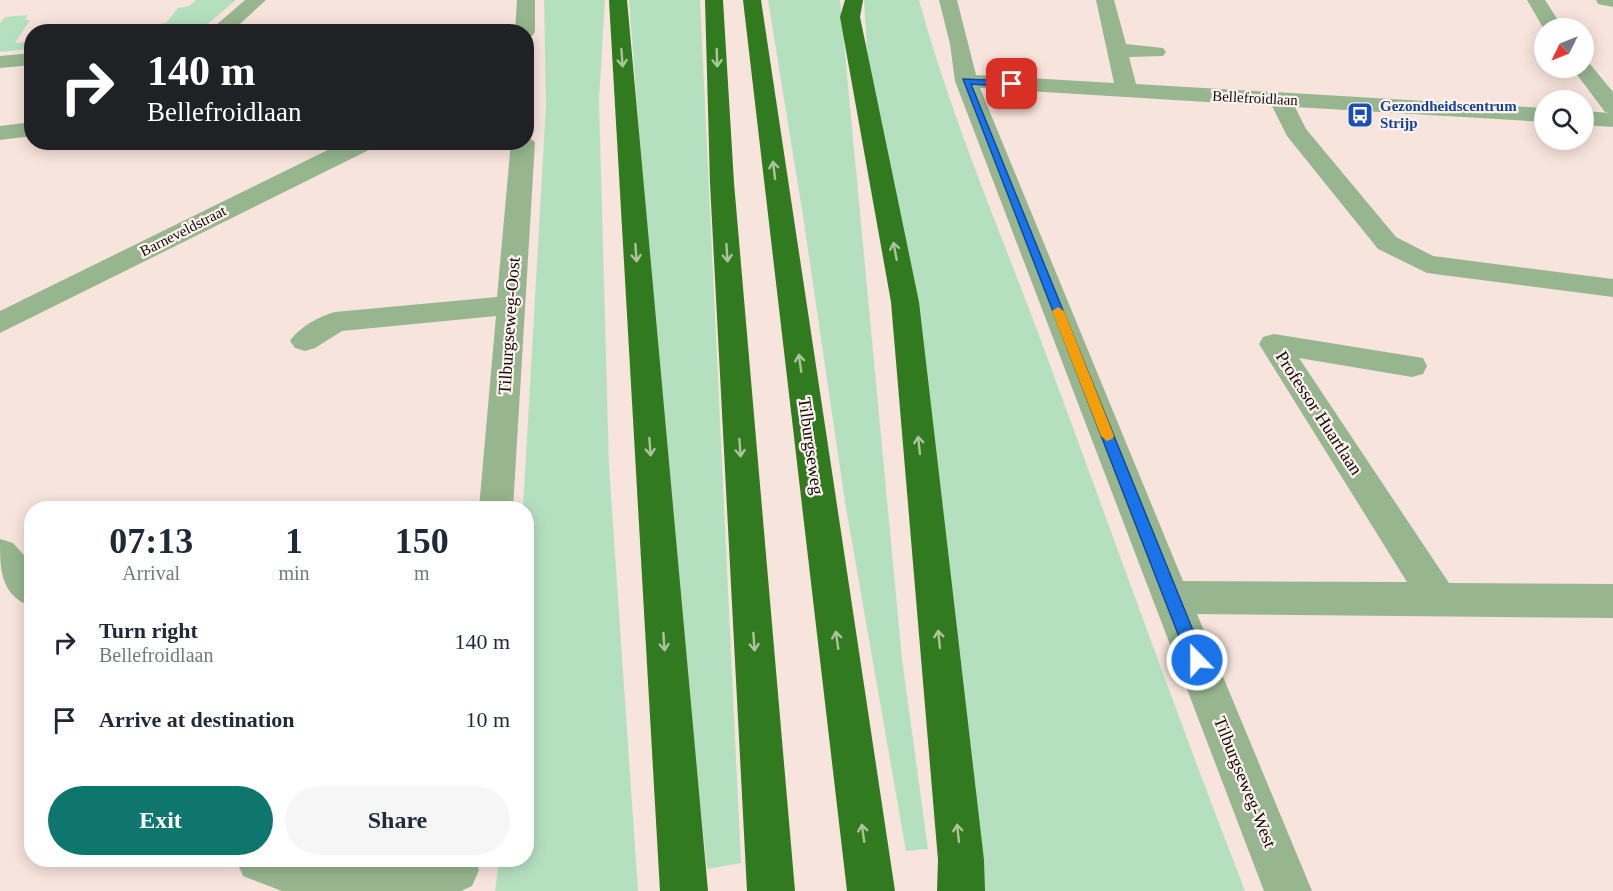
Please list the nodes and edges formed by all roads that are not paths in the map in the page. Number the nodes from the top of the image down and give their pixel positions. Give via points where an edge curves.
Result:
1 (257, 0) edge
2 (526, 0) edge
3 (618, 0) edge
4 (714, 0) edge
5 (752, 0) edge
6 (854, 0) edge
7 (948, 0) edge
8 (1105, 0) edge
9 (1536, 0) edge
10 (1605, 0) edge
11 (1613, 1) edge
12 (1547, 18) edge
13 (228, 24) edge
14 (525, 24) edge
15 (1117, 50) junction
16 (1156, 52) dead end
17 (24, 60) edge
18 (0, 62) edge
19 (1590, 78) edge
20 (966, 81) junction
21 (1127, 91) junction
22 (1281, 100) junction
23 (1613, 108) edge
24 (1534, 115) edge
25 (1594, 119) edge
26 (1613, 120) edge
27 (24, 130) edge
28 (0, 133) edge
29 (350, 150) edge
30 (521, 150) edge
31 (1613, 288) edge
32 (511, 305) junction
33 (0, 324) edge
34 (305, 342) dead end
35 (1412, 366) dead end
36 (497, 501) edge
37 (0, 554) edge
38 (24, 582) edge
39 (1172, 597) junction
40 (1439, 600) junction
41 (1613, 601) edge
42 (286, 867) edge
43 (455, 873) edge
44 (684, 891) edge
45 (771, 891) edge
46 (871, 891) edge
47 (961, 891) edge
48 (1288, 891) edge

1 - 13 street
2 - 14 street
3 -> 44 highway
4 -> 45 highway via 723,195
46 -> 5 highway, Tilburgseweg
47 -> 6 highway via 905,302 850,16
7 - 20 street, Tilburgseweg-West
8 - 15 street
9 - 12 street
10 - 11 street
15 - 16 street
15 - 21 street
17 - 18 street
19 - 23 street
20 - 21 street, Bellefroidlaan
20 - 39 street, Tilburgseweg-West
21 - 22 street, Bellefroidlaan
22 - 24 street, Bellefroidlaan
22 - 31 street via 1295,131 1387,243 1427,264
25 - 26 street
27 - 28 street
29 - 33 street, Barneveldstraat
30 - 32 street, Tilburgseweg-Oost
32 - 34 street via 335,322
32 - 36 street, Tilburgseweg-Oost
35 - 40 street, Professor Huartlaan via 1274,345
37 - 38 street
39 - 40 street
39 - 48 street, Tilburgseweg-West
40 - 41 street
42 - 43 street via 331,874

